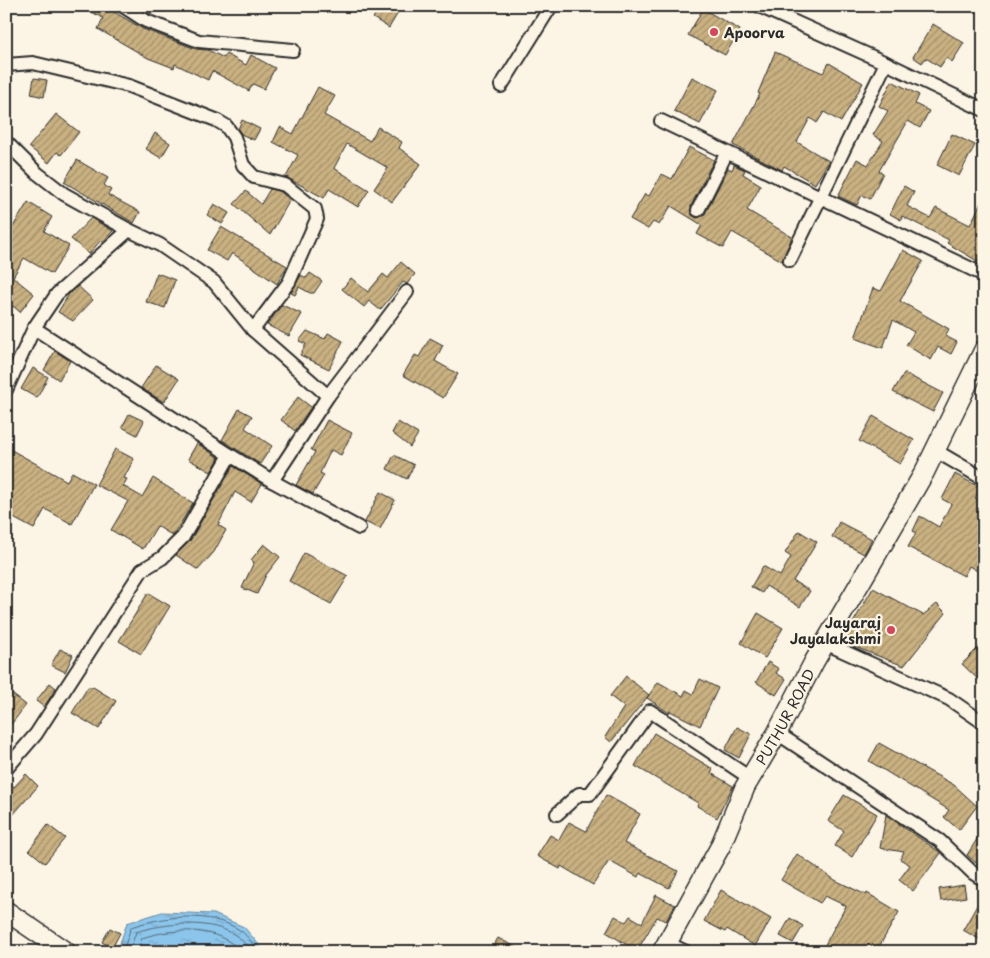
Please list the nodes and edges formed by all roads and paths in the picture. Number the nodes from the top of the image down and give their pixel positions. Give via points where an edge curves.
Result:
1 (123, 6) edge
2 (551, 6) edge
3 (759, 6) edge
4 (293, 50) dead end
5 (886, 63) junction
6 (6, 65) edge
7 (502, 86) dead end
8 (984, 110) edge
9 (661, 122) dead end
10 (6, 142) edge
11 (726, 154) junction
12 (821, 196) junction
13 (698, 210) dead end
14 (129, 230) junction
15 (790, 260) dead end
16 (984, 275) edge
17 (407, 292) dead end
18 (34, 328) junction
19 (253, 330) junction
20 (984, 350) edge
21 (6, 390) edge
22 (328, 396) junction
23 (936, 451) junction
24 (230, 455) junction
25 (984, 478) edge
26 (272, 481) junction
27 (359, 528) dead end
28 (825, 644) junction
29 (984, 723) edge
30 (777, 733) junction
31 (6, 769) edge
32 (750, 778) junction
33 (558, 814) dead end
34 (984, 880) edge
35 (6, 912) edge
36 (665, 947) edge
37 (66, 952) edge
38 (686, 952) edge

1 - 4 street via 146,20 199,41
2 - 7 street
3 - 5 street
5 - 8 street
5 - 12 street
6 - 19 street via 33,63 129,86 216,120 226,126 234,137 243,165 254,177 285,185 315,209 317,220 289,282
9 - 11 street
10 - 14 street via 37,174 64,194
11 - 12 street
11 - 13 street
12 - 15 street
12 - 16 street
14 - 18 street via 57,294
14 - 19 street via 160,245 214,282
17 - 22 street
18 - 21 street
18 - 24 street
19 - 22 street
20 - 23 street, PUTHUR ROAD
22 - 26 street
23 - 25 street
23 - 28 street, PUTHUR ROAD
24 - 26 street
24 - 31 street via 183,537 162,558 142,570 36,734
26 - 27 street
28 - 29 street via 949,699
28 - 30 street, PUTHUR ROAD
30 - 32 street, PUTHUR ROAD
30 - 34 street via 940,841
32 - 33 street via 650,711 590,794 579,794
32 - 36 street, PUTHUR ROAD via 720,847
35 - 37 street
36 - 38 street

